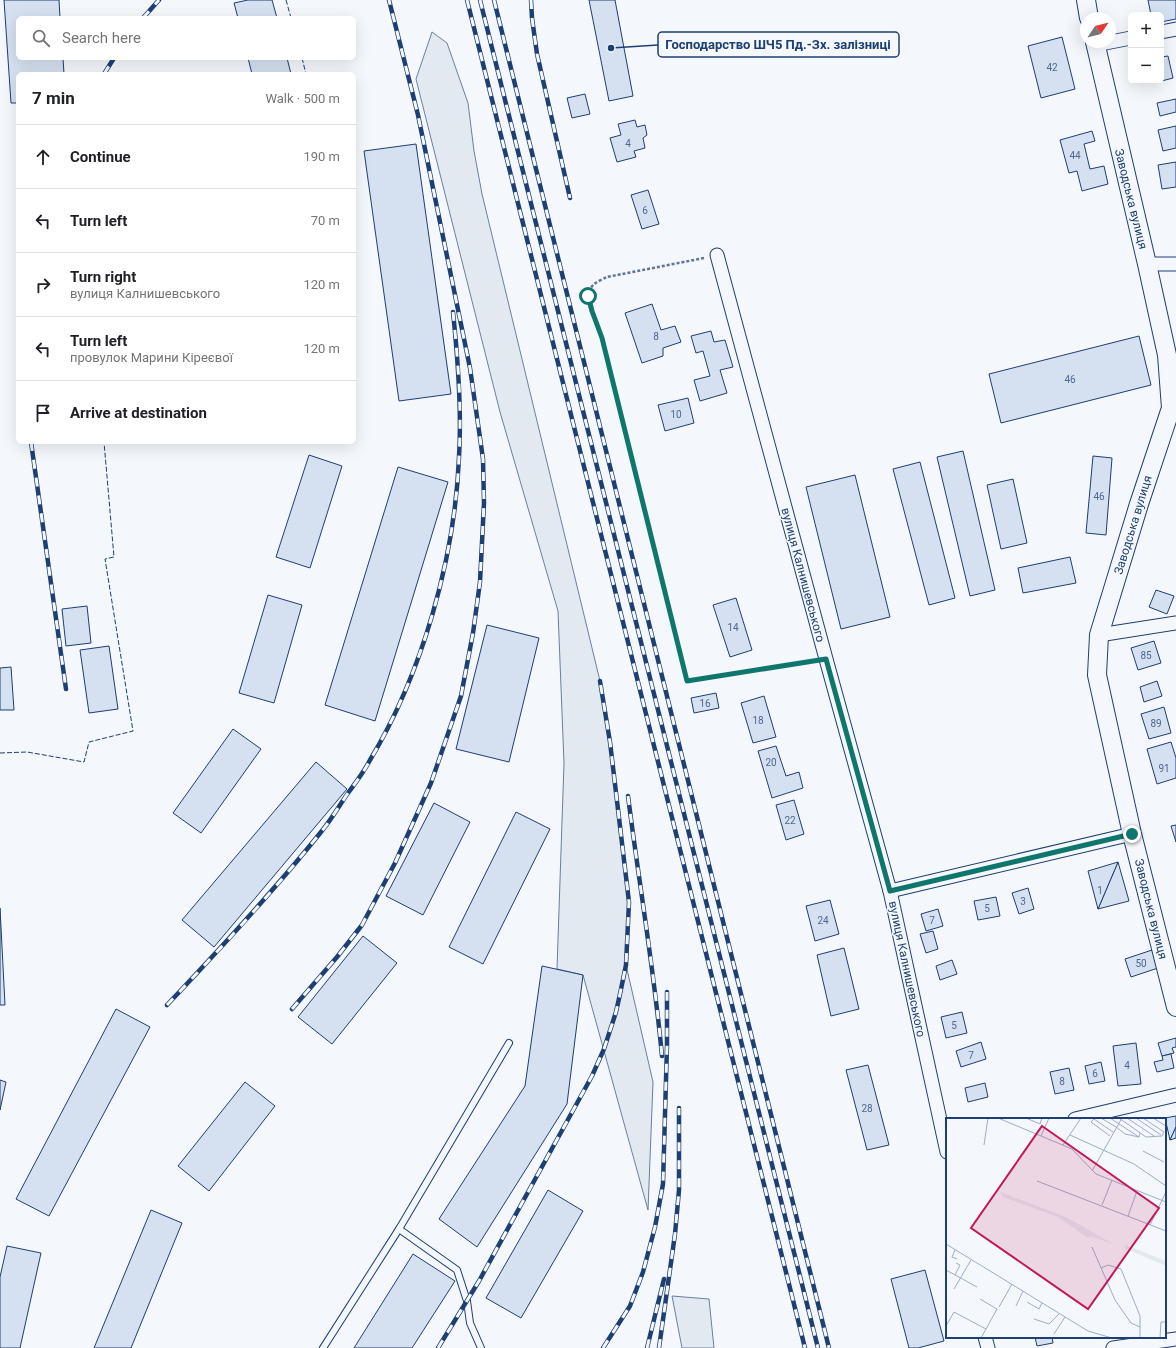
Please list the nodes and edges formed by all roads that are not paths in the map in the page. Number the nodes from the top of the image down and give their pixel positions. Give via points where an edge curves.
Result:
1 (1086, 0) edge
2 (1089, 12) edge
3 (1176, 29) edge
4 (1164, 31) edge
5 (1128, 38) edge
6 (1116, 40) edge
7 (1096, 48) edge
8 (717, 255) road end
9 (1147, 264) junction
10 (1176, 264) edge
11 (1176, 623) edge
12 (1100, 635) junction
13 (1132, 834) junction
14 (890, 891) junction
15 (1176, 1007) edge
16 (509, 1043) dead end
17 (1176, 1094) edge
18 (1079, 1118) edge
19 (946, 1145) edge
20 (400, 1229) junction
21 (985, 1338) edge
22 (1176, 1339) edge
23 (323, 1348) edge
24 (481, 1348) edge
25 (988, 1348) edge
26 (1113, 1348) edge

1 - 2 street
3 - 4 street
5 - 6 street
7 - 9 street, Заводська вулиця
8 - 14 street, вулиця Калнишевського
9 - 10 street
9 - 12 street, Заводська вулиця via 1167,355 1171,408
11 - 12 street
12 - 13 street, Заводська вулиця via 1097,675
13 - 14 street
13 - 15 street, Заводська вулиця
14 - 19 street, вулиця Калнишевського
16 - 20 lane
17 - 18 street
20 - 23 lane
20 - 24 lane via 457,1270 467,1301 470,1323
21 - 25 street
22 - 26 street

